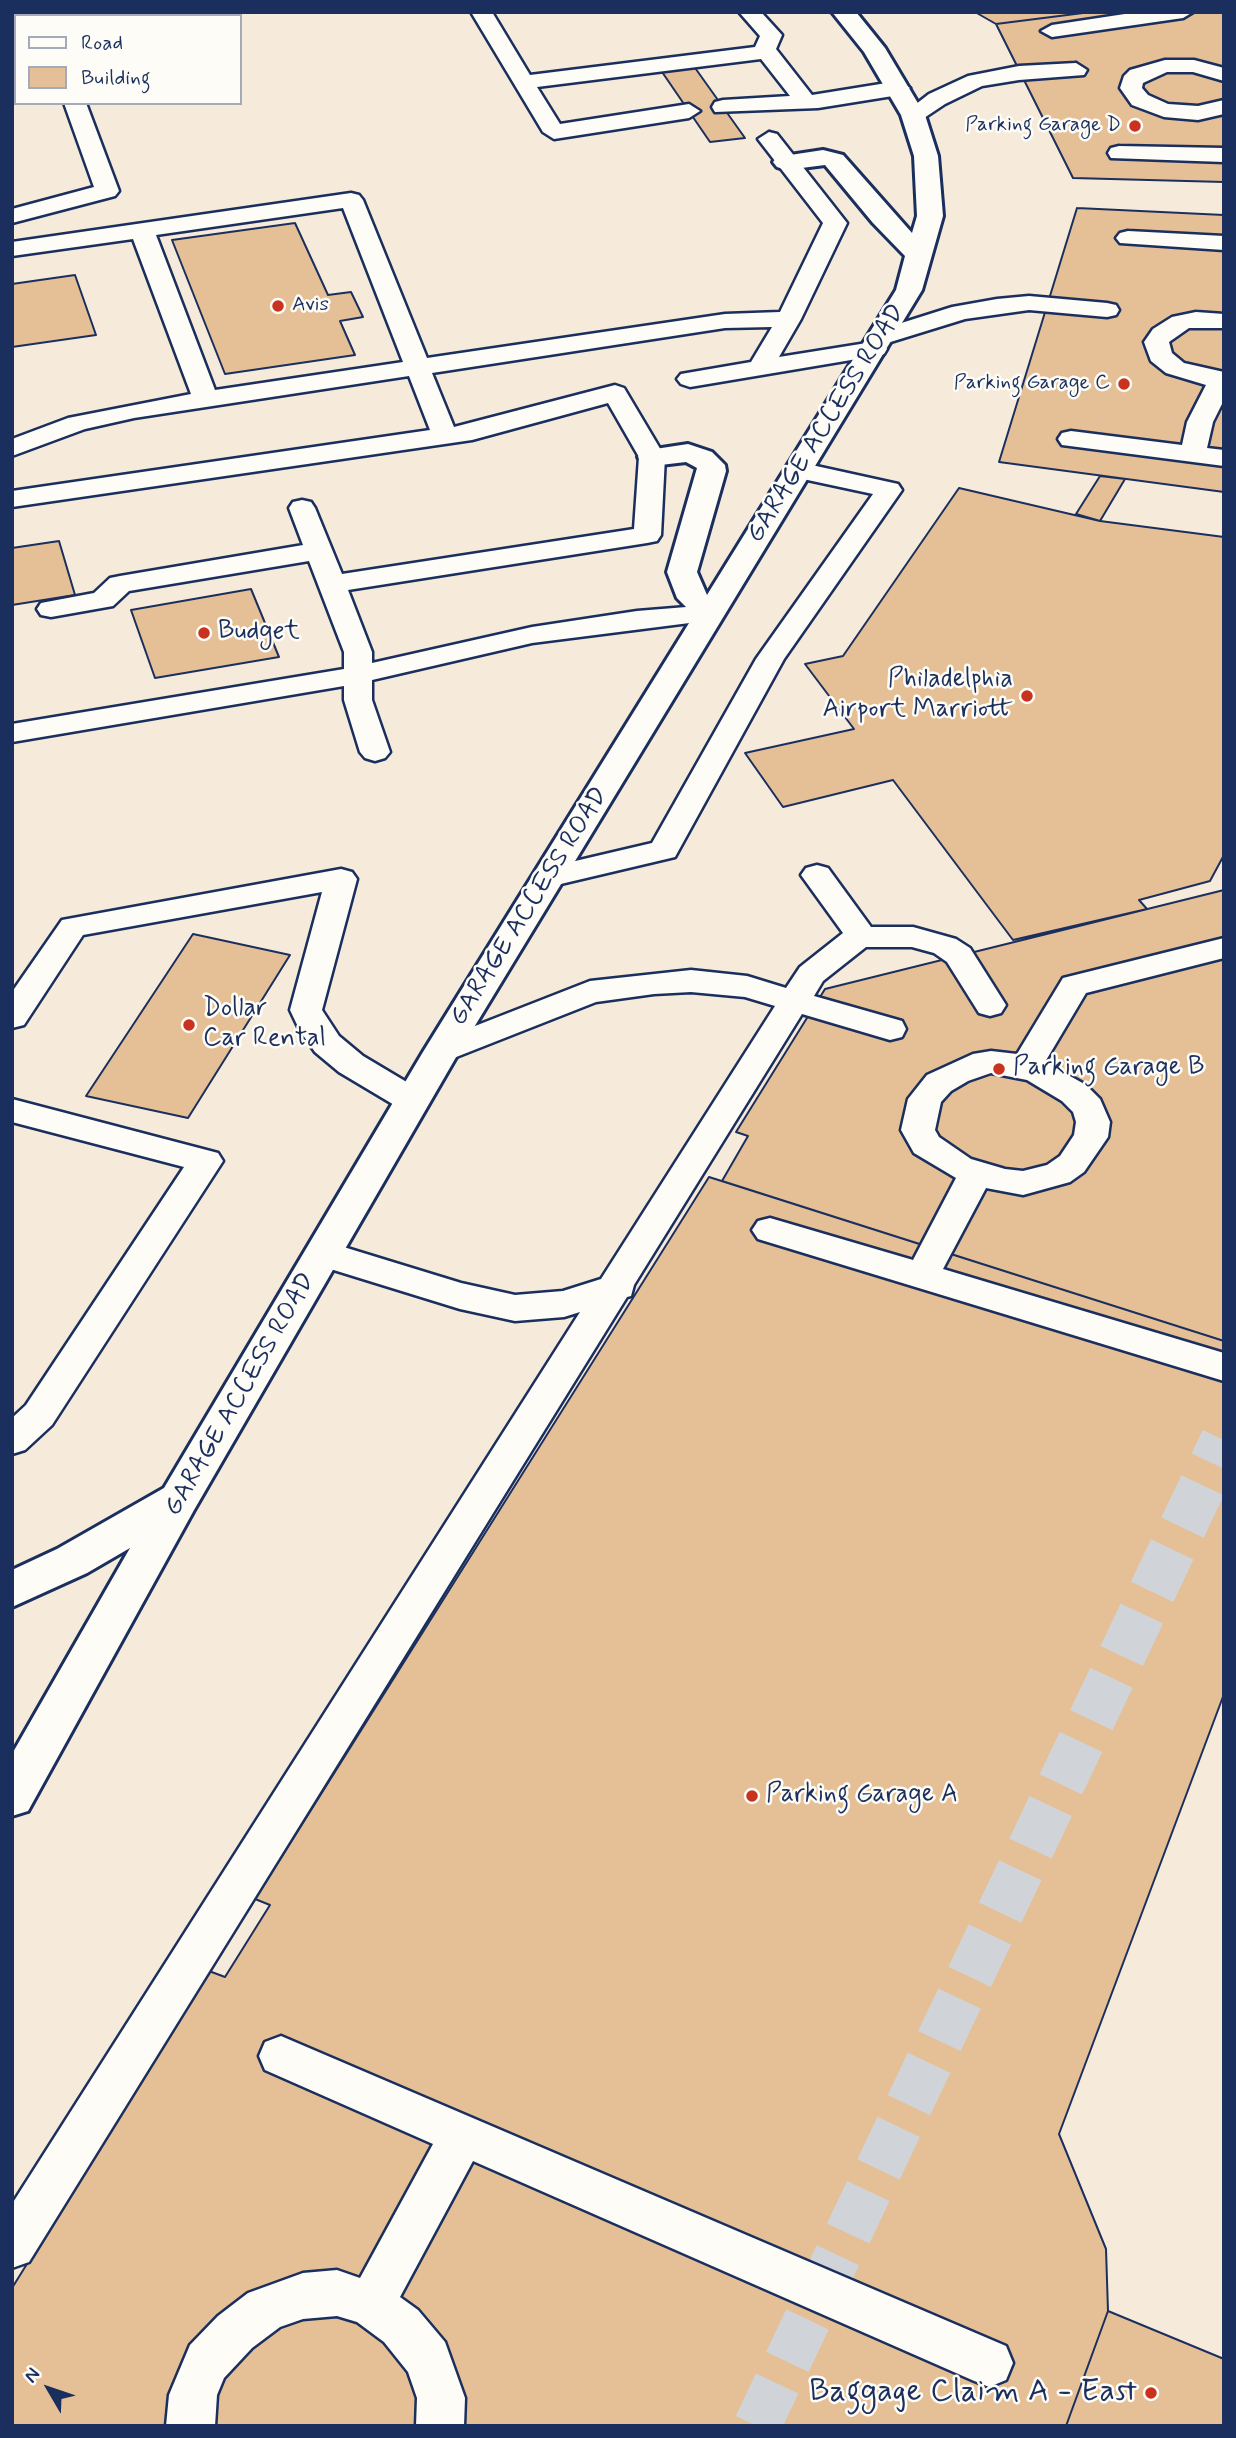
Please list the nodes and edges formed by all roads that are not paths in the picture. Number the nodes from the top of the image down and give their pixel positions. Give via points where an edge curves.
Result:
1 (481, 12) edge
2 (749, 12) edge
3 (843, 12) edge
4 (1184, 12) edge
5 (1137, 15) edge
6 (1052, 31) dead end
7 (767, 52) junction
8 (1153, 68) junction
9 (1076, 70) dead end
10 (1224, 75) edge
11 (523, 82) junction
12 (899, 88) junction
13 (805, 101) junction
14 (76, 105) edge
15 (723, 107) dead end
16 (1217, 109) edge
17 (689, 111) dead end
18 (913, 115) junction
19 (769, 139) dead end
20 (1119, 153) dead end
21 (1222, 161) edge
22 (786, 162) junction
23 (26, 189) dead end
24 (107, 191) junction
25 (12, 216) edge
26 (142, 230) junction
27 (1128, 238) dead end
28 (1224, 243) edge
29 (12, 249) edge
30 (920, 256) junction
31 (1224, 297) edge
32 (1107, 310) dead end
33 (789, 319) junction
34 (1217, 320) edge
35 (879, 343) junction
36 (420, 367) junction
37 (760, 368) junction
38 (690, 379) dead end
39 (1222, 380) edge
40 (206, 399) junction
41 (445, 436) junction
42 (1071, 439) dead end
43 (12, 448) edge
44 (1193, 454) junction
45 (652, 457) junction
46 (1224, 458) edge
47 (798, 470) junction
48 (12, 499) edge
49 (302, 508) dead end
50 (319, 551) junction
51 (331, 584) junction
52 (51, 609) dead end
53 (711, 613) junction
54 (358, 675) junction
55 (12, 733) edge
56 (374, 752) dead end
57 (817, 876) dead end
58 (548, 877) junction
59 (862, 937) junction
60 (1224, 948) edge
61 (23, 986) edge
62 (795, 999) junction
63 (990, 1005) dead end
64 (12, 1017) edge
65 (890, 1029) dead end
66 (441, 1052) junction
67 (1025, 1068) junction
68 (413, 1101) junction
69 (12, 1110) edge
70 (976, 1173) junction
71 (770, 1230) dead end
72 (324, 1254) junction
73 (922, 1276) junction
74 (618, 1287) junction
75 (1224, 1367) edge
76 (12, 1440) edge
77 (179, 1499) junction
78 (12, 1590) edge
79 (12, 1797) edge
80 (281, 2056) dead end
81 (463, 2134) junction
82 (26, 2196) edge
83 (12, 2246) edge
84 (371, 2304) junction
85 (989, 2363) dead end
86 (190, 2426) edge
87 (440, 2426) edge

1 - 11 lane
2 - 7 lane via 771,35
3 - 12 street, GARAGE ACCESS ROAD
4 - 5 lane
5 - 6 lane
5 - 8 lane via 1156,41 1161,58
7 - 11 lane
7 - 13 lane
8 - 10 lane via 1187,66
8 - 16 lane via 1132,81 1131,88 1140,100 1164,110
9 - 18 lane via 976,81
11 - 17 lane via 554,132
12 - 13 lane
12 - 18 street, GARAGE ACCESS ROAD
13 - 15 lane
14 - 24 lane
16 - 21 lane
18 - 30 street, GARAGE ACCESS ROAD via 929,178 930,216
19 - 22 lane
20 - 21 lane
22 - 30 street via 834,160
22 - 33 lane via 835,223
23 - 24 lane
24 - 25 lane
26 - 29 lane
26 - 36 lane via 351,200
26 - 40 lane
27 - 28 lane
30 - 35 street, GARAGE ACCESS ROAD via 909,290
31 - 34 lane
32 - 35 lane via 1012,304 961,312
33 - 36 lane via 734,320
33 - 37 lane
34 - 39 lane via 1181,322 1156,342 1160,356 1175,368
35 - 37 lane
35 - 47 street, GARAGE ACCESS ROAD
36 - 40 lane
36 - 41 lane
37 - 38 lane
39 - 44 lane via 1200,422
40 - 43 lane via 103,416
41 - 45 lane via 615,393
41 - 48 lane
42 - 44 lane
44 - 46 lane
45 - 51 lane via 647,535
45 - 53 street via 688,453 710,465 682,572 692,598
47 - 53 street, GARAGE ACCESS ROAD
47 - 58 lane via 889,490 769,659 664,850
49 - 50 lane
50 - 51 lane
50 - 52 lane via 120,584 103,600
51 - 54 lane via 358,652
53 - 54 lane via 532,635
53 - 58 street, GARAGE ACCESS ROAD
54 - 55 lane
54 - 56 lane via 358,700
57 - 59 lane
58 - 66 street, GARAGE ACCESS ROAD
59 - 62 lane via 811,974
59 - 63 lane via 914,937 945,946 959,955
60 - 67 lane via 1073,985
61 - 64 lane
61 - 68 lane via 73,927 341,879 306,1010 316,1031 340,1055
62 - 65 lane
62 - 66 lane via 721,983 624,986 562,1002
62 - 74 lane
66 - 68 street, GARAGE ACCESS ROAD
67 - 70 lane via 991,1062 973,1065 939,1083 925,1099 918,1130 926,1145 942,1158
67 - 70 lane via 1057,1082 1088,1107 1091,1137 1072,1164 1042,1181 1023,1184
68 - 72 street, GARAGE ACCESS ROAD
69 - 76 lane via 206,1161 39,1415
70 - 73 lane
71 - 73 lane
72 - 74 lane via 515,1308 564,1304
72 - 77 street, GARAGE ACCESS ROAD
73 - 75 lane
74 - 82 lane
77 - 78 street
77 - 79 street, GARAGE ACCESS ROAD
80 - 81 lane
81 - 84 lane
81 - 85 lane
82 - 83 lane
84 - 86 lane via 337,2293 303,2296 265,2309 207,2362 193,2395
84 - 87 lane via 401,2326 428,2359 441,2398

